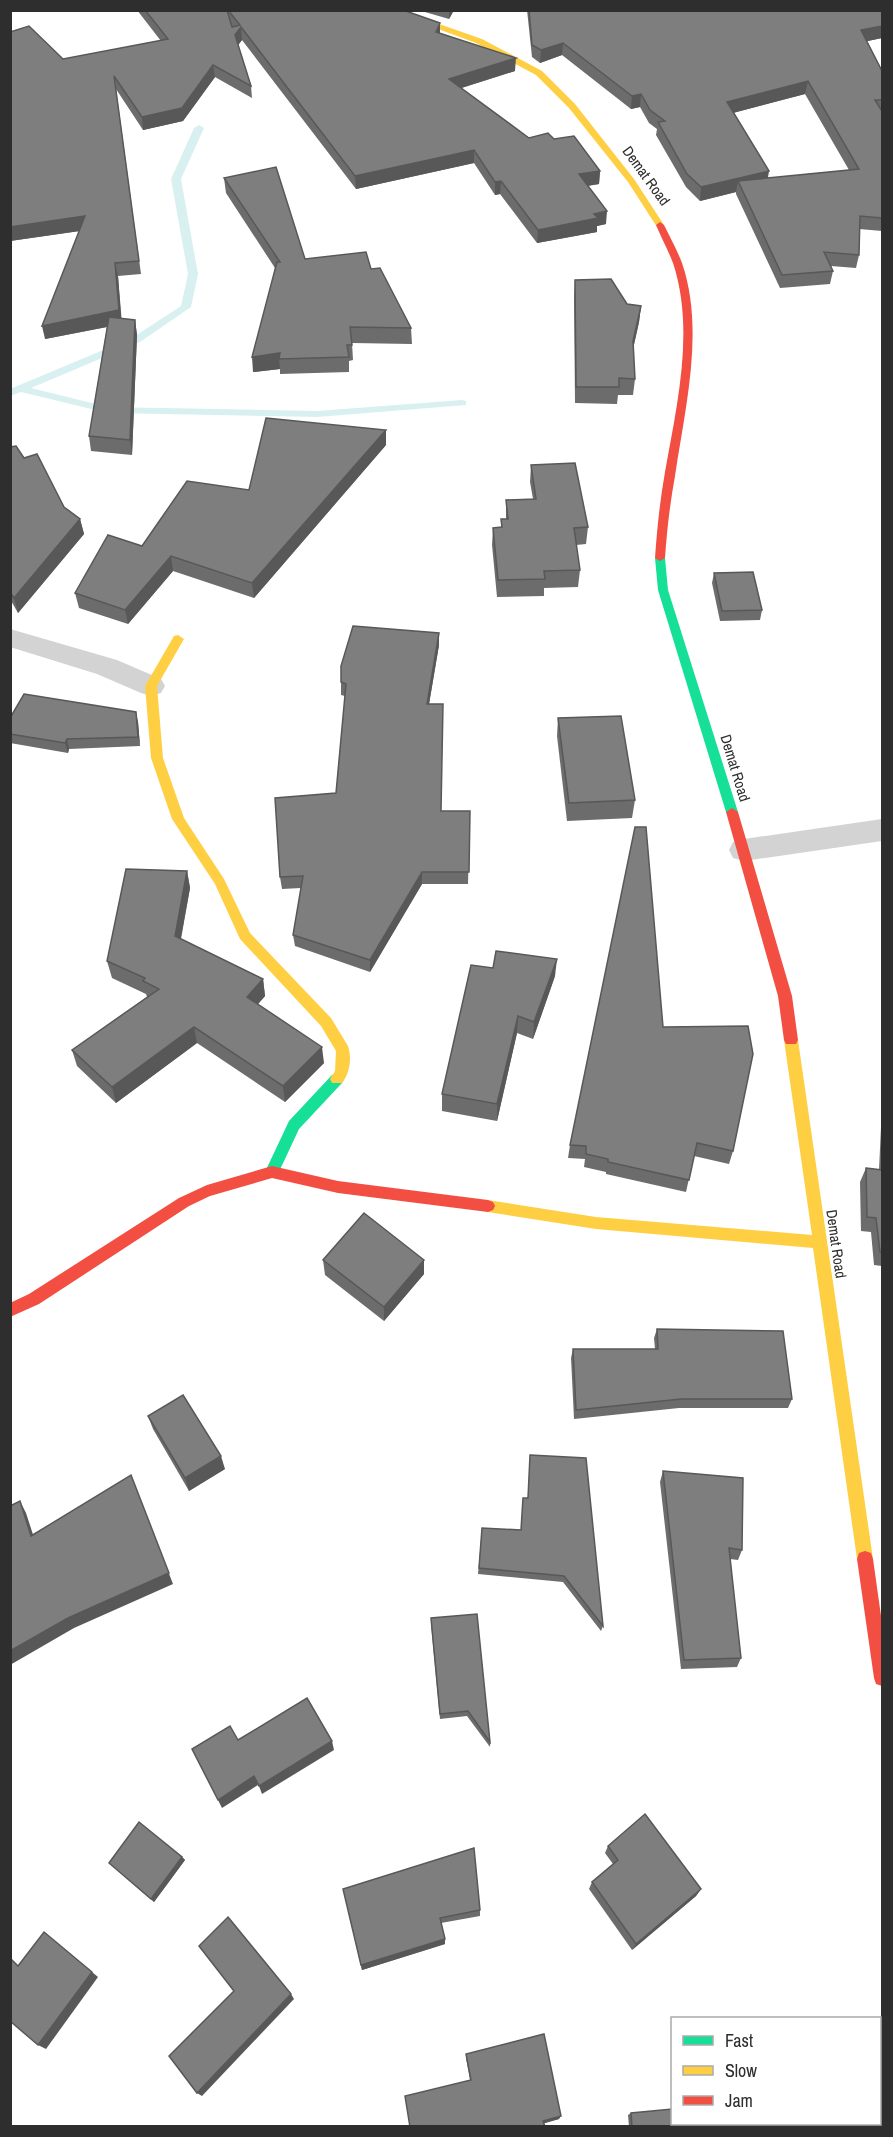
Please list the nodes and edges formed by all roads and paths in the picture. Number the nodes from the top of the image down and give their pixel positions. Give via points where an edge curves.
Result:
1 (390, 10) edge
2 (10, 638) edge
3 (178, 639) dead end
4 (151, 686) junction
5 (882, 830) edge
6 (744, 850) junction
7 (272, 1172) junction
8 (819, 1242) junction
9 (10, 1310) edge
10 (882, 1678) edge

1 - 6 street, Demat Road via 485,44 531,67 564,96 643,194 663,228 686,300 689,342 660,523 658,559 663,590
2 - 4 street via 107,667
3 - 4 street
4 - 7 street via 157,758 178,819 220,882 245,936 326,1022 343,1050 342,1073 294,1125
5 - 6 street
6 - 8 street, Demat Road via 785,996
7 - 8 street via 338,1187 596,1223
7 - 9 street via 184,1202
8 - 10 street, Demat Road

